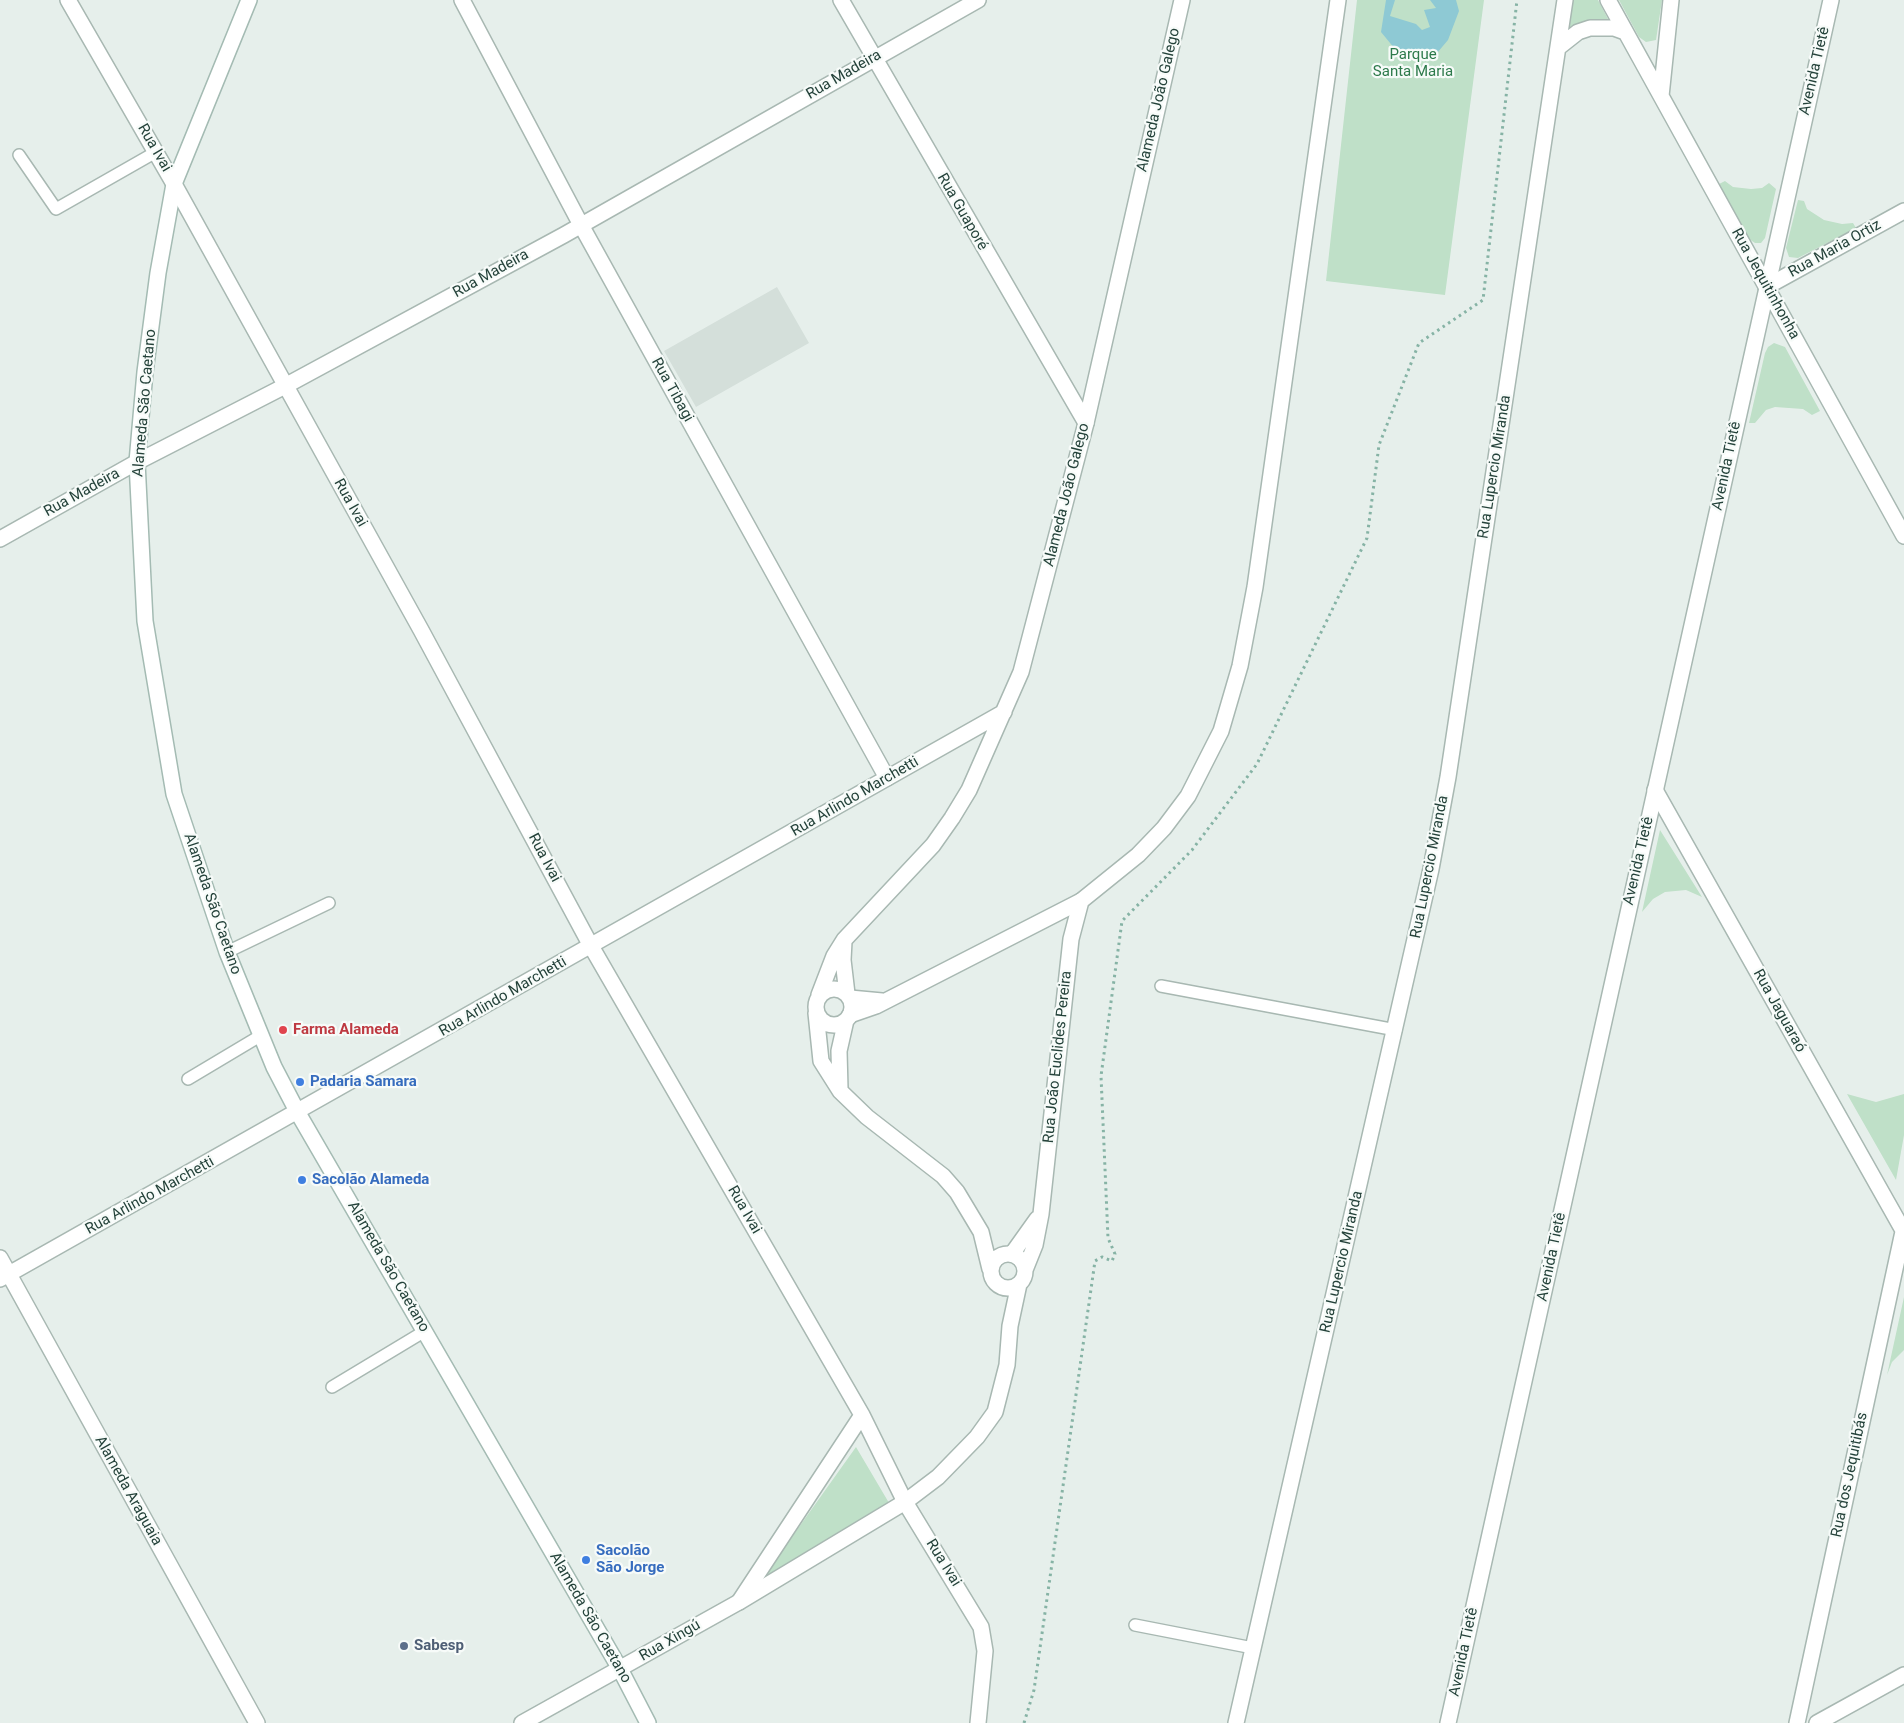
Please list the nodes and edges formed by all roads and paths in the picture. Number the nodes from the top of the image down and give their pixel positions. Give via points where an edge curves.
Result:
1 (68, 0) edge
2 (249, 0) edge
3 (462, 0) edge
4 (840, 0) edge
5 (978, 0) edge
6 (1182, 0) edge
7 (1338, 0) edge
8 (1518, 0) edge
9 (1565, 0) edge
10 (1608, 0) edge
11 (1671, 0) edge
12 (1831, 0) edge
13 (1625, 32) junction
14 (1559, 47) junction
15 (873, 59) junction
16 (1661, 96) junction
17 (156, 152) junction
18 (19, 155) dead end
19 (174, 184) junction
20 (1904, 211) edge
21 (581, 225) junction
22 (1766, 287) junction
23 (285, 386) junction
24 (1086, 423) junction
25 (137, 462) junction
26 (1904, 536) edge
27 (0, 539) edge
28 (1004, 712) junction
29 (887, 778) junction
30 (1655, 790) junction
31 (1081, 901) junction
32 (329, 903) dead end
33 (844, 940) junction
34 (592, 946) junction
35 (227, 952) junction
36 (1161, 986) dead end
37 (819, 995) junction
38 (849, 996) junction
39 (886, 1001) junction
40 (816, 1013) junction
41 (848, 1018) junction
42 (1396, 1030) junction
43 (260, 1036) junction
44 (188, 1079) dead end
45 (840, 1091) junction
46 (298, 1113) junction
47 (1041, 1214) junction
48 (1904, 1230) edge
49 (981, 1232) junction
50 (1009, 1254) junction
51 (0, 1258) edge
52 (990, 1269) junction
53 (1025, 1270) junction
54 (4, 1277) edge
55 (1019, 1284) junction
56 (998, 1285) junction
57 (1010, 1326) junction
58 (425, 1331) junction
59 (332, 1387) dead end
60 (862, 1415) junction
61 (905, 1502) junction
62 (739, 1602) junction
63 (1135, 1625) dead end
64 (1253, 1648) junction
65 (620, 1670) junction
66 (1904, 1675) edge
67 (258, 1723) edge
68 (522, 1723) edge
69 (648, 1723) edge
70 (978, 1723) edge
71 (1024, 1723) edge
72 (1236, 1723) edge
73 (1448, 1723) edge
74 (1797, 1723) edge
75 (1817, 1723) edge

1 - 17 street, Rua Ivai
2 - 19 street, Alameda São Caetano
3 - 21 street, Rua Tibagi
4 - 15 street, Rua Guaporé
5 - 15 street, Rua Madeira
6 - 24 street, Alameda João Galego
7 - 31 street via 1255,587 1231,700 1222,731 1188,796 1138,855
8 - 71 path via 1483,300 1419,343 1379,445 1368,538 1257,764 1192,850 1122,921 1101,1076 1108,1238 1115,1254 1112,1261 1102,1257 1094,1260 1034,1690
9 - 14 street, Rua Lupercio Miranda
10 - 13 street, Rua Jequitinhonha
11 - 16 street
12 - 22 street, Avenida Tietê
13 - 14 street via 1614,28 1590,28 1578,32
13 - 16 street, Rua Jequitinhonha
14 - 42 street, Rua Lupercio Miranda via 1448,777
15 - 21 street, Rua Madeira
15 - 24 street, Rua Guaporé
16 - 22 street, Rua Jequitinhonha
17 - 18 lane via 56,209
17 - 19 street, Rua Ivai
19 - 23 street, Rua Ivai
19 - 25 street, Alameda São Caetano via 158,273
20 - 22 street, Rua Maria Ortiz
21 - 23 street, Rua Madeira
21 - 29 street, Rua Tibagi
22 - 26 street, Rua Jequitinhonha
22 - 30 street, Avenida Tietê
23 - 25 street, Rua Madeira
23 - 34 street, Rua Ivai
24 - 28 street, Alameda João Galego via 1021,672
25 - 27 street, Rua Madeira
25 - 35 street, Alameda São Caetano via 145,622 174,794
28 - 29 street, Rua Arlindo Marchetti
28 - 33 street, Alameda João Galego via 969,790 952,818 932,845
29 - 34 street, Rua Arlindo Marchetti
30 - 48 street, Rua Jaguaraó
30 - 73 street, Avenida Tietê
31 - 39 street
31 - 47 street, Rua João Euclides Pereira via 1072,931
32 - 35 lane
33 - 37 street, Alameda João Galego
33 - 38 street via 842,960
34 - 46 street, Rua Arlindo Marchetti
34 - 60 street, Rua Ivai
35 - 43 street, Alameda São Caetano
36 - 42 lane
37 - 38 street via 830,988 842,990
37 - 40 street, Alameda João Galego
38 - 39 street
38 - 41 street via 852,1004
39 - 41 street
40 - 41 street via 830,1025
40 - 45 street, Alameda João Galego via 821,1060
41 - 45 street via 839,1051
42 - 64 street, Rua Lupercio Miranda
43 - 44 lane
43 - 46 street, Alameda São Caetano
45 - 49 street, Alameda João Galego via 852,1105 943,1176 968,1207
46 - 54 street, Rua Arlindo Marchetti
46 - 58 street, Alameda São Caetano
47 - 50 street, Rua João Euclides Pereira
47 - 53 street, Rua João Euclides Pereira via 1035,1246
48 - 74 street, Rua dos Jequitibás
49 - 50 street, Alameda João Galego via 990,1243
49 - 52 street, Alameda João Galego
50 - 52 street via 996,1258
50 - 53 street, Alameda João Galego via 1022,1261
51 - 54 street, Alameda Araguaia
52 - 56 street, Alameda João Galego
53 - 55 street, Alameda João Galego
54 - 67 street, Alameda Araguaia
55 - 56 street via 1008,1288
55 - 57 street, Alameda João Galego
56 - 57 street, Alameda João Galego
57 - 61 street, Alameda João Galego via 1007,1364 995,1412 960,1456
58 - 59 lane
58 - 65 street, Alameda São Caetano
60 - 61 street, Rua Ivai
60 - 62 street, Rua Xingú
61 - 62 street, Rua Xingú
61 - 70 street, Rua Ivai via 980,1627 986,1651
62 - 65 street, Rua Xingú
63 - 64 lane
64 - 72 street, Rua Lupercio Miranda
65 - 68 street, Rua Xingú
65 - 69 street, Alameda São Caetano
66 - 75 street

